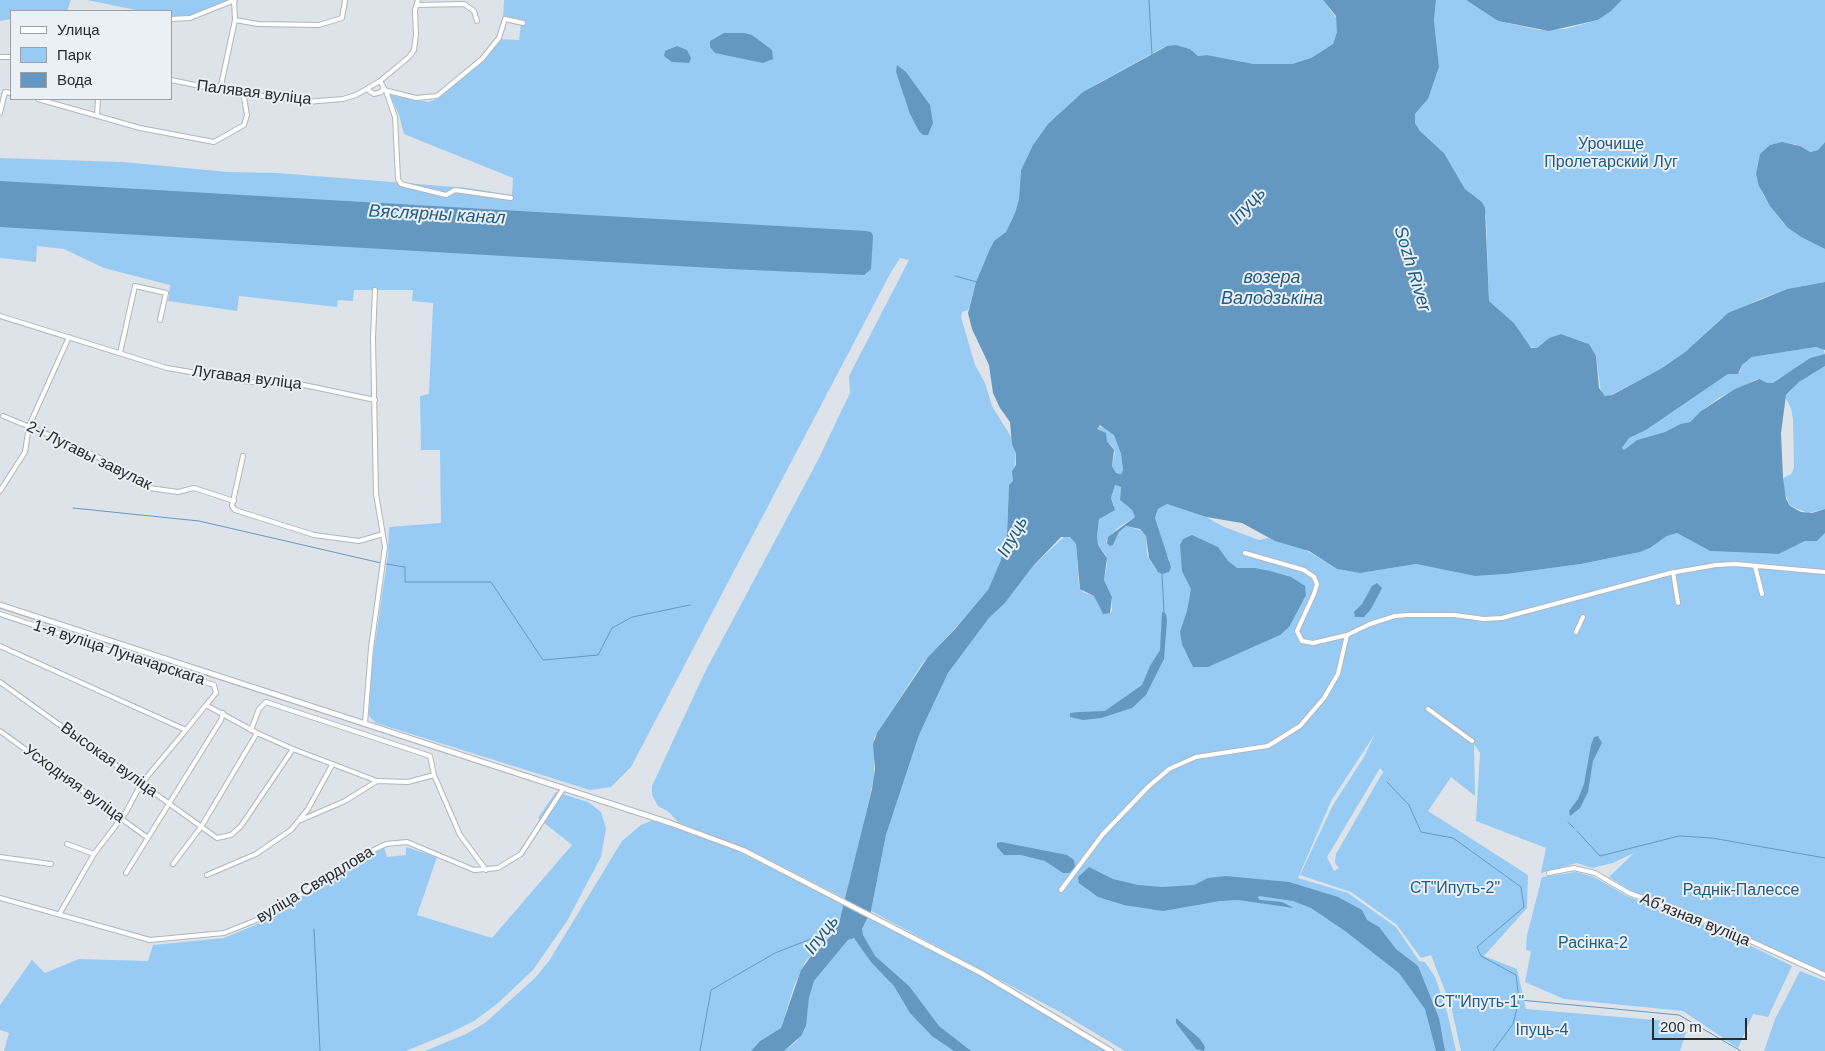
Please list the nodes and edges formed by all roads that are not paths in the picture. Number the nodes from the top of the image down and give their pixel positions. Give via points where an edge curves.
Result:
1 (234, 0) edge
2 (345, 1) dead end
3 (417, 2) edge
4 (464, 2) edge
5 (172, 19) edge
6 (235, 20) junction
7 (477, 21) dead end
8 (523, 22) dead end
9 (172, 80) edge
10 (380, 81) junction
11 (220, 90) junction
12 (368, 90) junction
13 (385, 90) junction
14 (243, 92) junction
15 (10, 93) edge
16 (41, 100) edge
17 (98, 100) edge
18 (0, 113) edge
19 (97, 116) junction
20 (511, 198) dead end
21 (375, 290) dead end
22 (0, 316) edge
23 (160, 320) dead end
24 (68, 337) junction
25 (120, 353) junction
26 (375, 400) junction
27 (3, 416) dead end
28 (29, 426) junction
29 (243, 456) dead end
30 (0, 491) edge
31 (234, 501) junction
32 (383, 534) junction
33 (1245, 553) dead end
34 (1755, 566) junction
35 (1673, 572) junction
36 (1825, 572) edge
37 (1762, 594) dead end
38 (1678, 603) dead end
39 (0, 605) edge
40 (0, 614) edge
41 (1583, 617) dead end
42 (1576, 632) dead end
43 (1347, 635) junction
44 (0, 646) edge
45 (0, 682) edge
46 (206, 705) junction
47 (1428, 709) dead end
48 (223, 713) junction
49 (365, 723) junction
50 (186, 730) junction
51 (251, 730) junction
52 (0, 731) edge
53 (257, 733) junction
54 (1472, 741) dead end
55 (293, 749) junction
56 (332, 765) junction
57 (434, 775) junction
58 (377, 782) junction
59 (142, 784) junction
60 (563, 789) junction
61 (169, 803) junction
62 (120, 818) junction
63 (299, 821) junction
64 (201, 827) junction
65 (148, 838) junction
66 (67, 844) dead end
67 (94, 854) junction
68 (0, 857) edge
69 (51, 864) dead end
70 (173, 864) dead end
71 (486, 870) junction
72 (1549, 872) dead end
73 (126, 873) dead end
74 (207, 874) dead end
75 (1061, 890) dead end
76 (0, 898) edge
77 (60, 913) junction
78 (1825, 975) edge
79 (1111, 1051) edge

1 - 5 street via 190,18
1 - 6 street
2 - 6 street via 342,18 319,25 263,25
3 - 4 street
3 - 10 street, Палявая вуліца via 414,50
4 - 7 street via 474,11
6 - 11 street
8 - 13 street via 505,19 499,38 482,59 437,96 416,98
9 - 11 street, Палявая вуліца
10 - 12 street, Палявая вуліца
10 - 13 street
11 - 14 street, Палявая вуліца
12 - 13 street via 374,94
12 - 14 street, Палявая вуліца via 342,99 306,102
13 - 20 street via 395,118 398,179 401,184 446,195 455,190
14 - 19 street via 247,115 244,125 214,142
15 - 18 street via 5,92
16 - 19 street
17 - 19 street
21 - 26 street
22 - 24 street, Лугавая вуліца
23 - 25 street via 166,293 136,286
24 - 25 street, Лугавая вуліца
24 - 28 street
25 - 26 street, Лугавая вуліца via 168,368 250,382 300,384
26 - 32 street via 376,494
27 - 28 street, 2-і Лугавы завулак
28 - 30 street via 24,452
28 - 31 street, 2-і Лугавы завулак via 106,462 149,488 178,492 194,488
29 - 31 street
31 - 32 street, 2-і Лугавы завулак via 232,506 235,510 314,535 364,541
32 - 49 street via 383,573 371,648
33 - 43 street via 1304,570 1314,577 1317,584 1314,594 1297,631 1302,641 1313,643
34 - 35 street via 1716,565
34 - 36 street
34 - 37 street
35 - 38 street
35 - 43 street via 1502,618 1395,616
39 - 49 street
40 - 46 street, 1-я вуліца Луначарскага via 214,685 216,694
41 - 42 street
43 - 75 street via 1338,674 1324,698 1300,726 1268,746 1196,757 1169,769 1103,834
44 - 50 street
45 - 59 street, Высокая вуліца
46 - 48 street
46 - 50 street
47 - 54 street
48 - 51 street
48 - 61 street
49 - 60 street
50 - 59 street
51 - 53 street
51 - 57 street via 266,702 430,756
52 - 62 street, Усходняя вуліца
53 - 55 street
53 - 64 street
55 - 56 street
55 - 64 street, Высокая вуліца via 242,826 231,835 217,838
56 - 58 street
56 - 63 street
57 - 58 street via 408,782
57 - 71 street via 460,835
58 - 63 street via 345,801
59 - 61 street, Высокая вуліца
59 - 62 street
60 - 71 street via 521,854 498,868
60 - 79 street via 670,822 743,850 1012,990
61 - 64 street, Высокая вуліца
61 - 65 street
62 - 65 street, Усходняя вуліца
62 - 67 street
63 - 74 street via 280,839 256,854
64 - 70 street
65 - 73 street
66 - 67 street
67 - 77 street
68 - 69 street
71 - 77 street, вуліца Свярдлова via 474,870 407,842 386,844 351,861 269,915 224,934 150,940
72 - 78 street, Абʼязная вуліца via 1574,868 1595,874 1629,893 1709,922
76 - 77 street, вуліца Свярдлова

